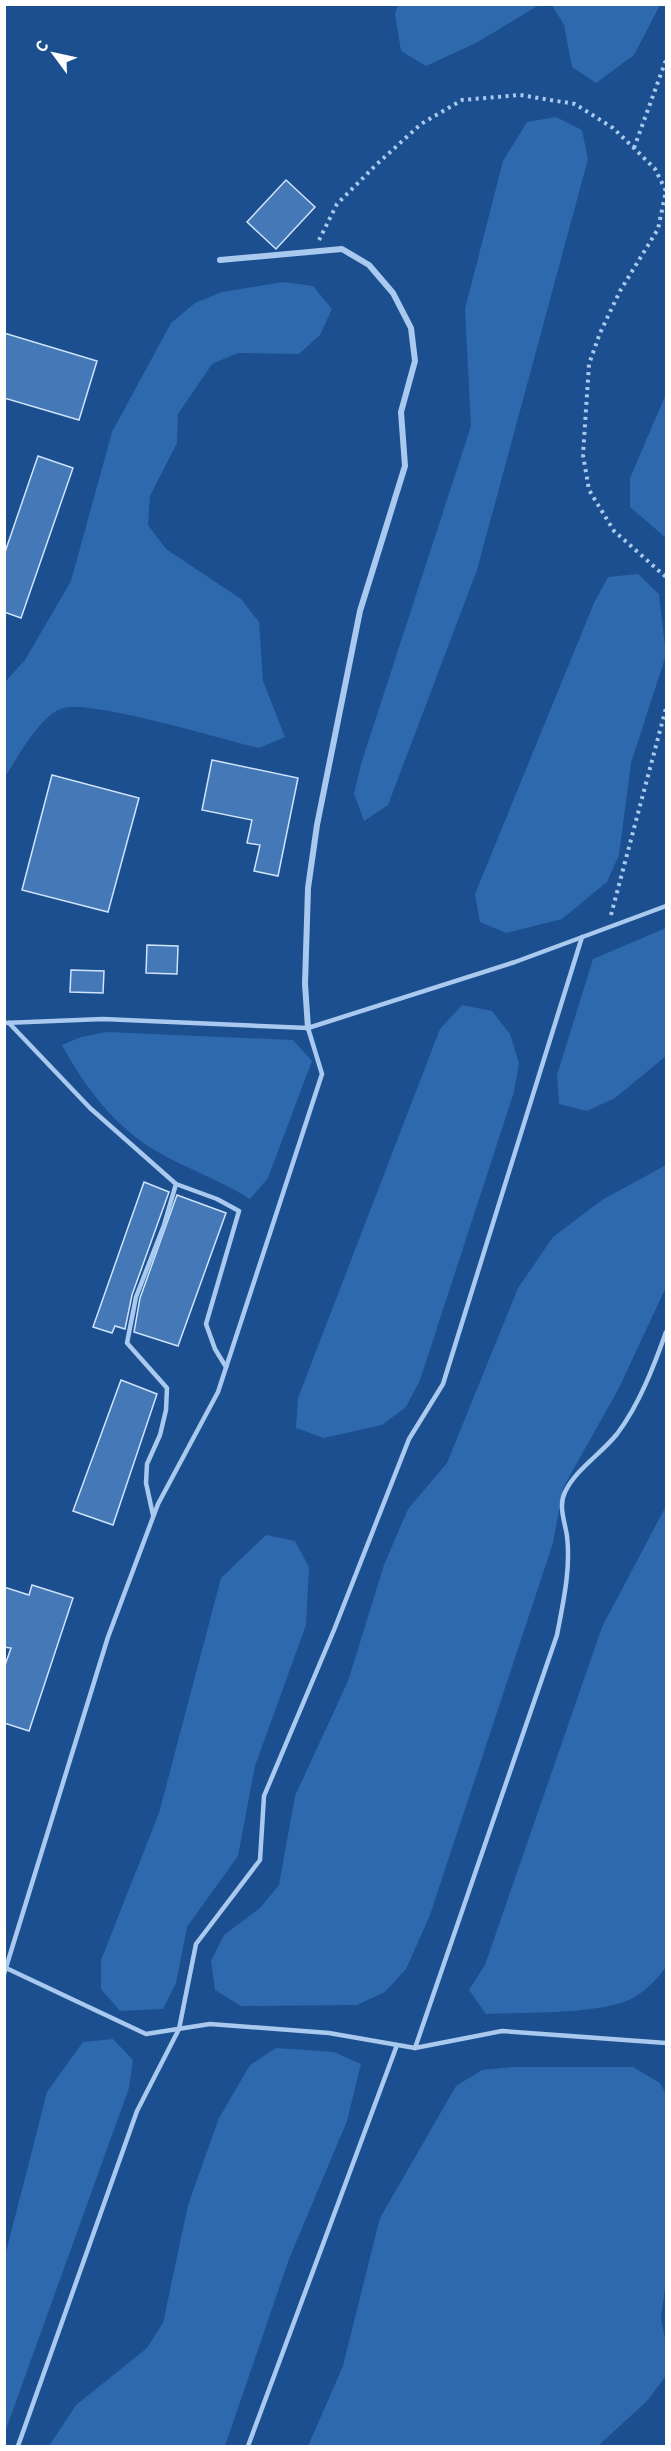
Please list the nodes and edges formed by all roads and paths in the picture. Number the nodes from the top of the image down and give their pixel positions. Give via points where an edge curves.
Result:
1 (666, 60) edge
2 (634, 148) junction
3 (312, 252) junction
4 (220, 260) dead end
5 (666, 577) edge
6 (666, 708) edge
7 (666, 906) edge
8 (608, 928) junction
9 (582, 937) junction
10 (7, 1023) edge
11 (308, 1028) junction
12 (176, 1184) junction
13 (666, 1332) edge
14 (226, 1367) junction
15 (154, 1517) junction
16 (5, 1971) edge
17 (179, 2029) junction
18 (666, 2043) edge
19 (397, 2045) junction
20 (415, 2048) junction
21 (18, 2446) edge
22 (248, 2446) edge

1 - 2 path
2 - 3 path via 613,128 575,104 520,96 462,100 421,124 337,204
2 - 5 path via 655,169 666,191 658,229 620,291 589,364 584,455 589,490 614,531
3 - 4 street
3 - 11 street via 342,249 369,265 393,293 411,328 415,361 401,412 405,466 360,610 318,815 308,888
6 - 8 path
7 - 8 lane
8 - 9 lane
9 - 11 lane
9 - 17 lane via 443,1384 409,1439 264,1796 260,1860 196,1944
10 - 11 lane via 103,1019
10 - 12 lane via 90,1108
11 - 14 lane via 322,1074
12 - 14 lane via 239,1211 206,1324
12 - 15 lane via 136,1297 127,1343 167,1388 160,1435 147,1464 146,1483
13 - 20 lane via 651,1372 617,1434 572,1480 564,1494 567,1584 556,1635
14 - 15 lane via 218,1392
15 - 16 lane via 108,1637
16 - 17 lane via 146,2034
17 - 19 lane via 210,2024 317,2032
17 - 21 lane via 137,2111
18 - 20 lane via 502,2031
19 - 20 lane
19 - 22 lane

